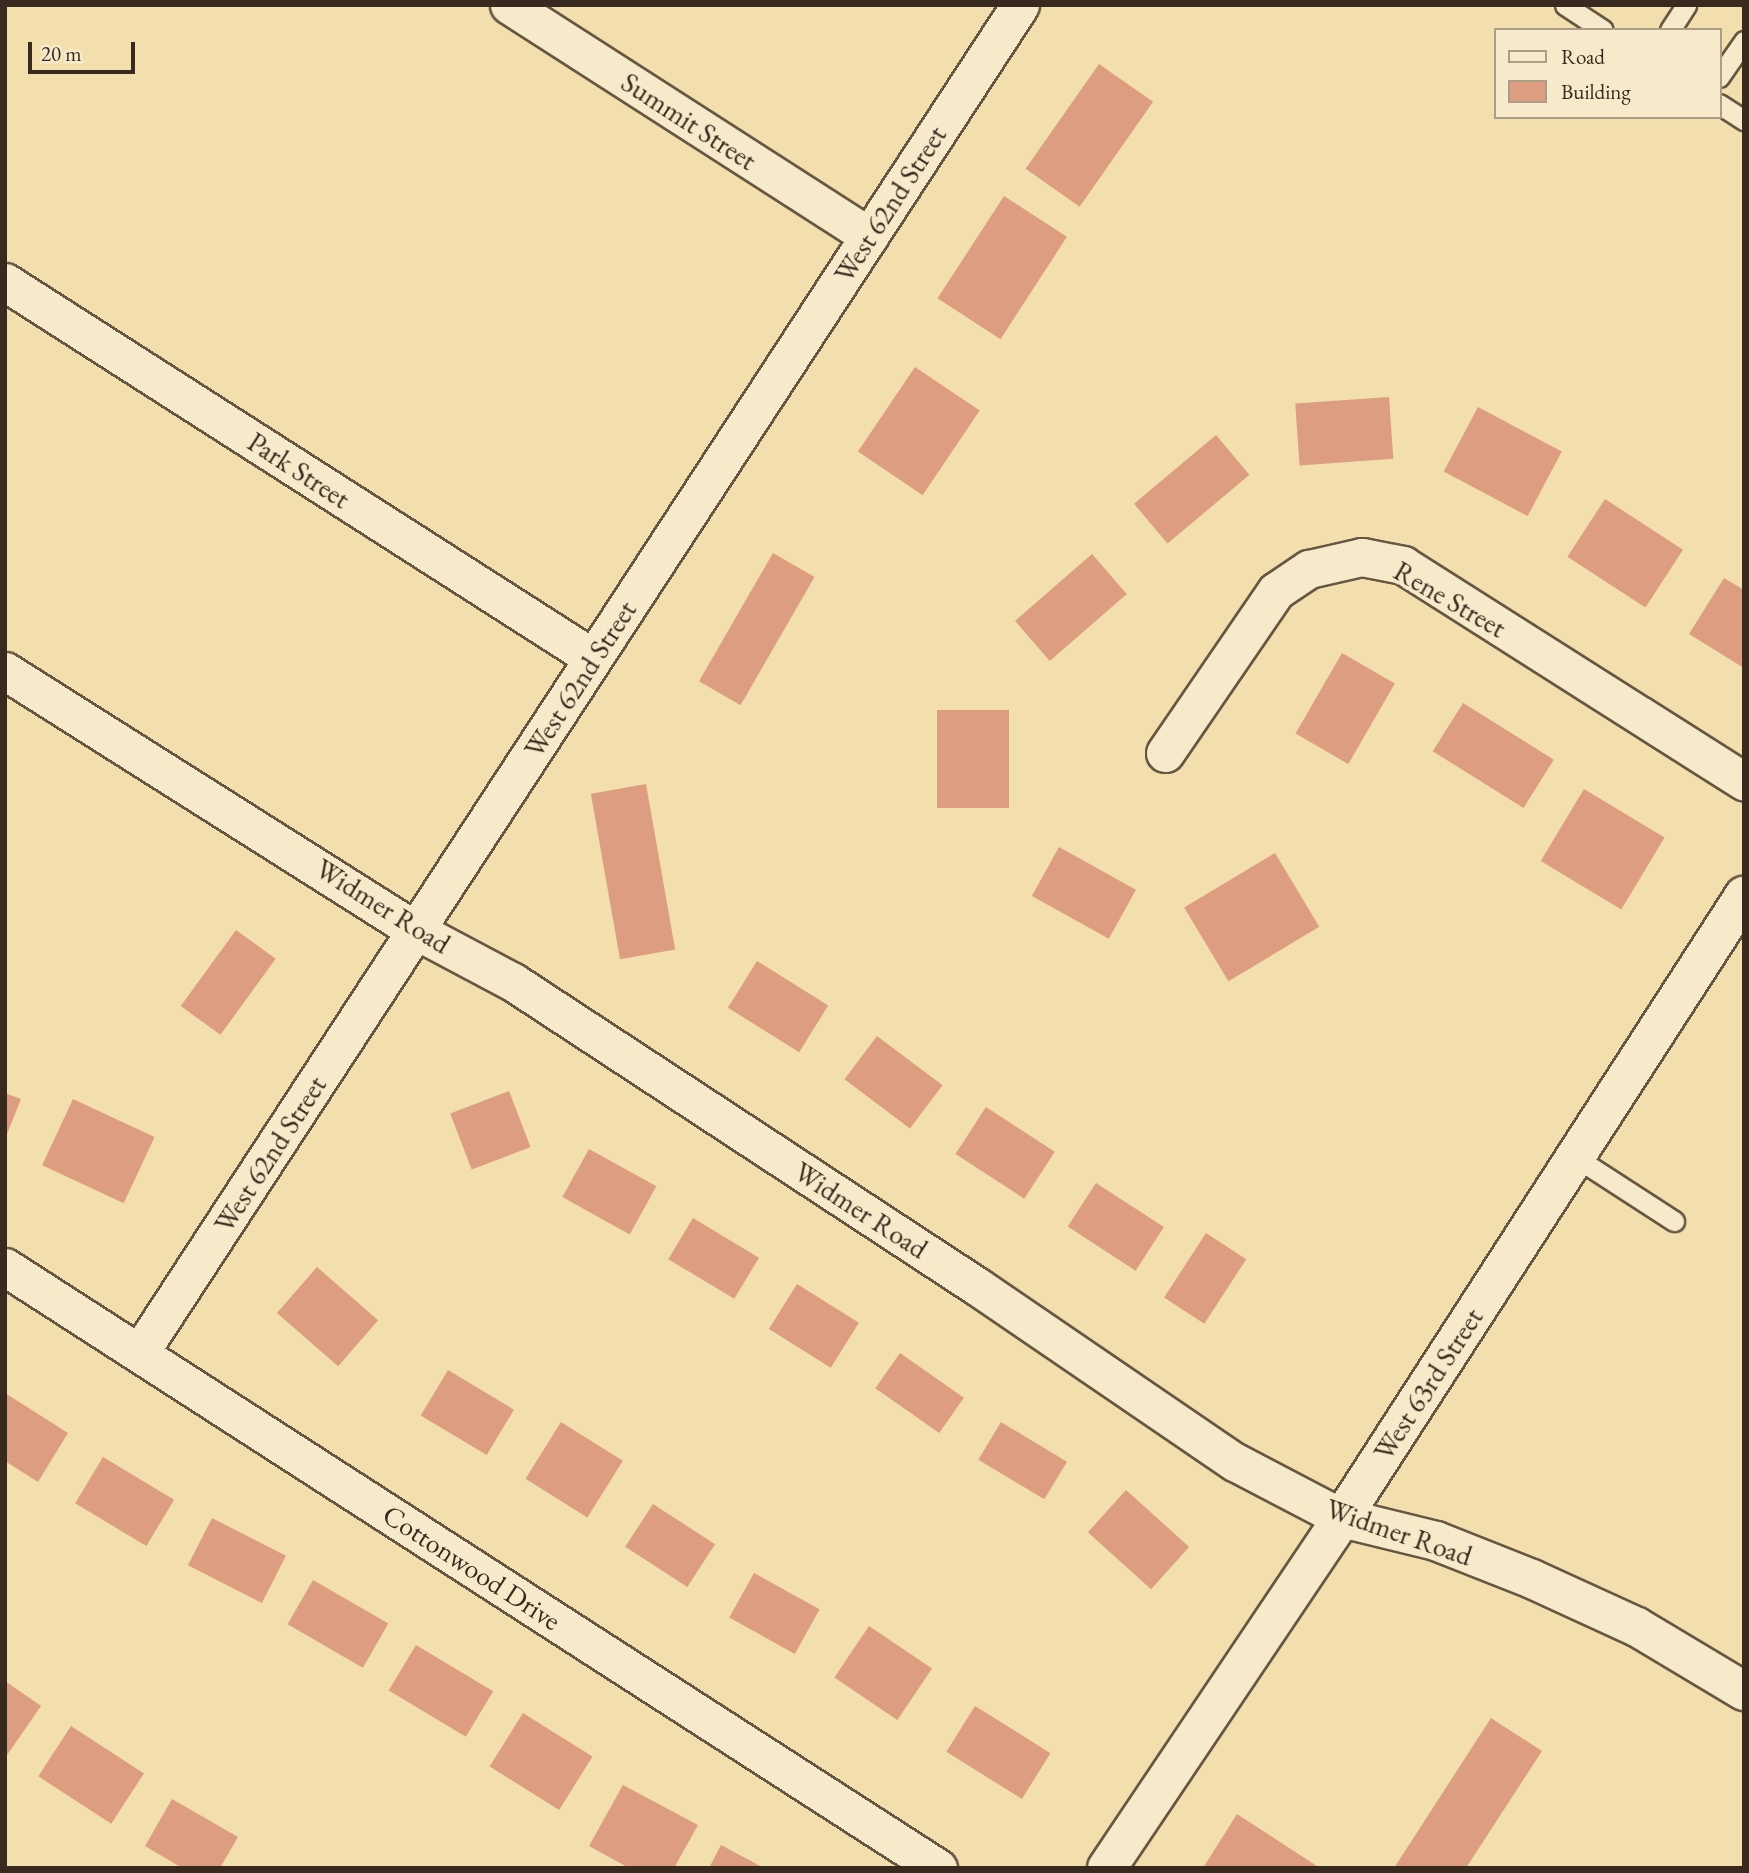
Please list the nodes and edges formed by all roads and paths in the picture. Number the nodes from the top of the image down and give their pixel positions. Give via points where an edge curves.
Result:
1 (509, 5) edge
2 (1020, 5) edge
3 (1565, 5) edge
4 (1686, 5) edge
5 (1600, 28) edge
6 (1671, 28) edge
7 (1744, 41) edge
8 (1721, 74) edge
9 (1721, 105) edge
10 (1744, 120) edge
11 (869, 236) junction
12 (5, 282) edge
13 (593, 658) junction
14 (5, 671) edge
15 (1165, 753) dead end
16 (1744, 781) edge
17 (1744, 897) edge
18 (417, 931) junction
19 (1575, 1157) junction
20 (1674, 1222) dead end
21 (5, 1267) edge
22 (140, 1352) junction
23 (1342, 1518) junction
24 (1744, 1691) edge
25 (938, 1868) edge
26 (1107, 1868) edge

1 - 11 street, Summit Street
2 - 11 street, West 62nd Street
3 - 5 lane
4 - 6 lane
7 - 8 lane
9 - 10 lane
11 - 13 street, West 62nd Street
12 - 13 street, Park Street
13 - 18 street, West 62nd Street
14 - 18 street, Widmer Road
15 - 16 street, Rene Street via 1276,591 1309,569 1362,557 1403,565
17 - 19 street, West 63rd Street
18 - 22 street, West 62nd Street
18 - 23 street, Widmer Road via 513,982 1235,1462
19 - 20 lane
19 - 23 street, West 63rd Street
21 - 22 street, Cottonwood Drive
22 - 25 street, Cottonwood Drive
23 - 24 street, Widmer Road via 1436,1541 1532,1579 1637,1626
23 - 26 street, West 63rd Street

